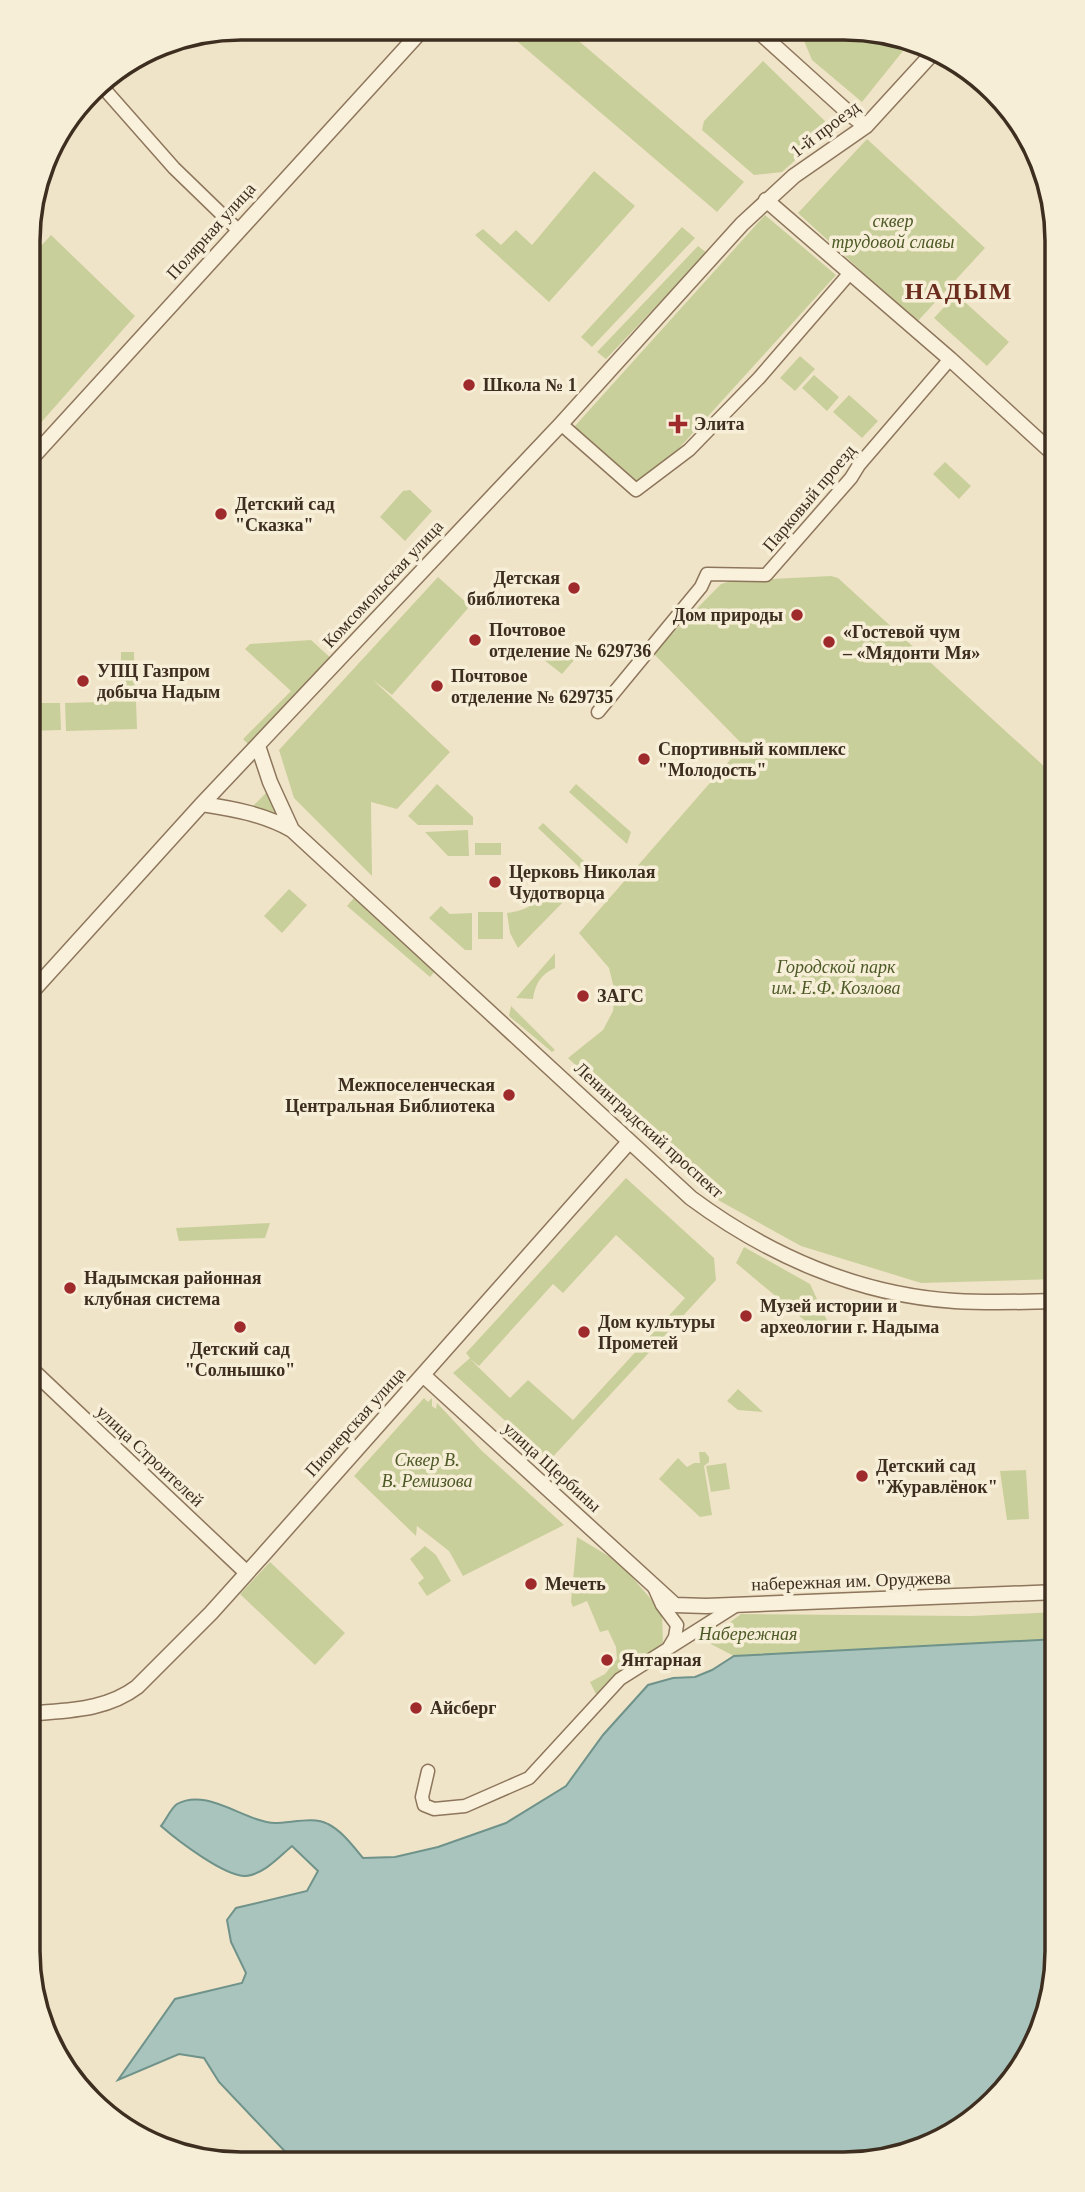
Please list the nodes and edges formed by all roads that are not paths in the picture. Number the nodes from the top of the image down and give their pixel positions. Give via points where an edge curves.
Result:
1 (414, 40) edge
2 (768, 40) edge
3 (928, 59) edge
4 (107, 92) edge
5 (866, 126) junction
6 (766, 200) junction
7 (238, 230) junction
8 (849, 274) junction
9 (950, 359) junction
10 (561, 424) junction
11 (1045, 446) edge
12 (41, 448) edge
13 (598, 712) dead end
14 (258, 746) junction
15 (202, 804) junction
16 (292, 830) junction
17 (41, 982) edge
18 (629, 1142) junction
19 (1044, 1301) edge
20 (423, 1376) junction
21 (40, 1378) edge
22 (247, 1573) junction
23 (654, 1587) junction
24 (1044, 1593) edge
25 (737, 1605) junction
26 (706, 1606) junction
27 (684, 1637) junction
28 (669, 1647) junction
29 (40, 1713) edge
30 (428, 1771) dead end

1 - 7 street, Полярная улица
2 - 5 street
3 - 5 street, 1-й проезд
4 - 7 street via 173,168
5 - 6 street, 1-й проезд
6 - 8 street
6 - 10 street, Комсомольская улица
7 - 12 street, Полярная улица
8 - 9 street
8 - 10 street via 689,450 636,491
9 - 11 street
9 - 13 street, Парковый проезд via 766,575 707,574
10 - 14 street, Комсомольская улица
14 - 15 street, Комсомольская улица
14 - 16 street
15 - 16 street via 258,815
15 - 17 street, Комсомольская улица
16 - 18 street, Ленинградский проспект
18 - 19 street, Ленинградский проспект via 723,1222 814,1269 926,1298
18 - 20 street, Пионерская улица
20 - 22 street, Пионерская улица
20 - 23 street, улица Щербины
21 - 22 street, улица Строителей
22 - 29 street, Пионерская улица via 124,1698 94,1707
23 - 26 street, набережная им. Оруджева via 675,1605
23 - 28 street via 677,1625
24 - 25 street, набережная им. Оруджева
25 - 26 street, набережная им. Оруджева
25 - 27 street
26 - 27 street
27 - 28 street
28 - 30 street via 620,1679 529,1778 465,1806 434,1809 424,1805 422,1797

